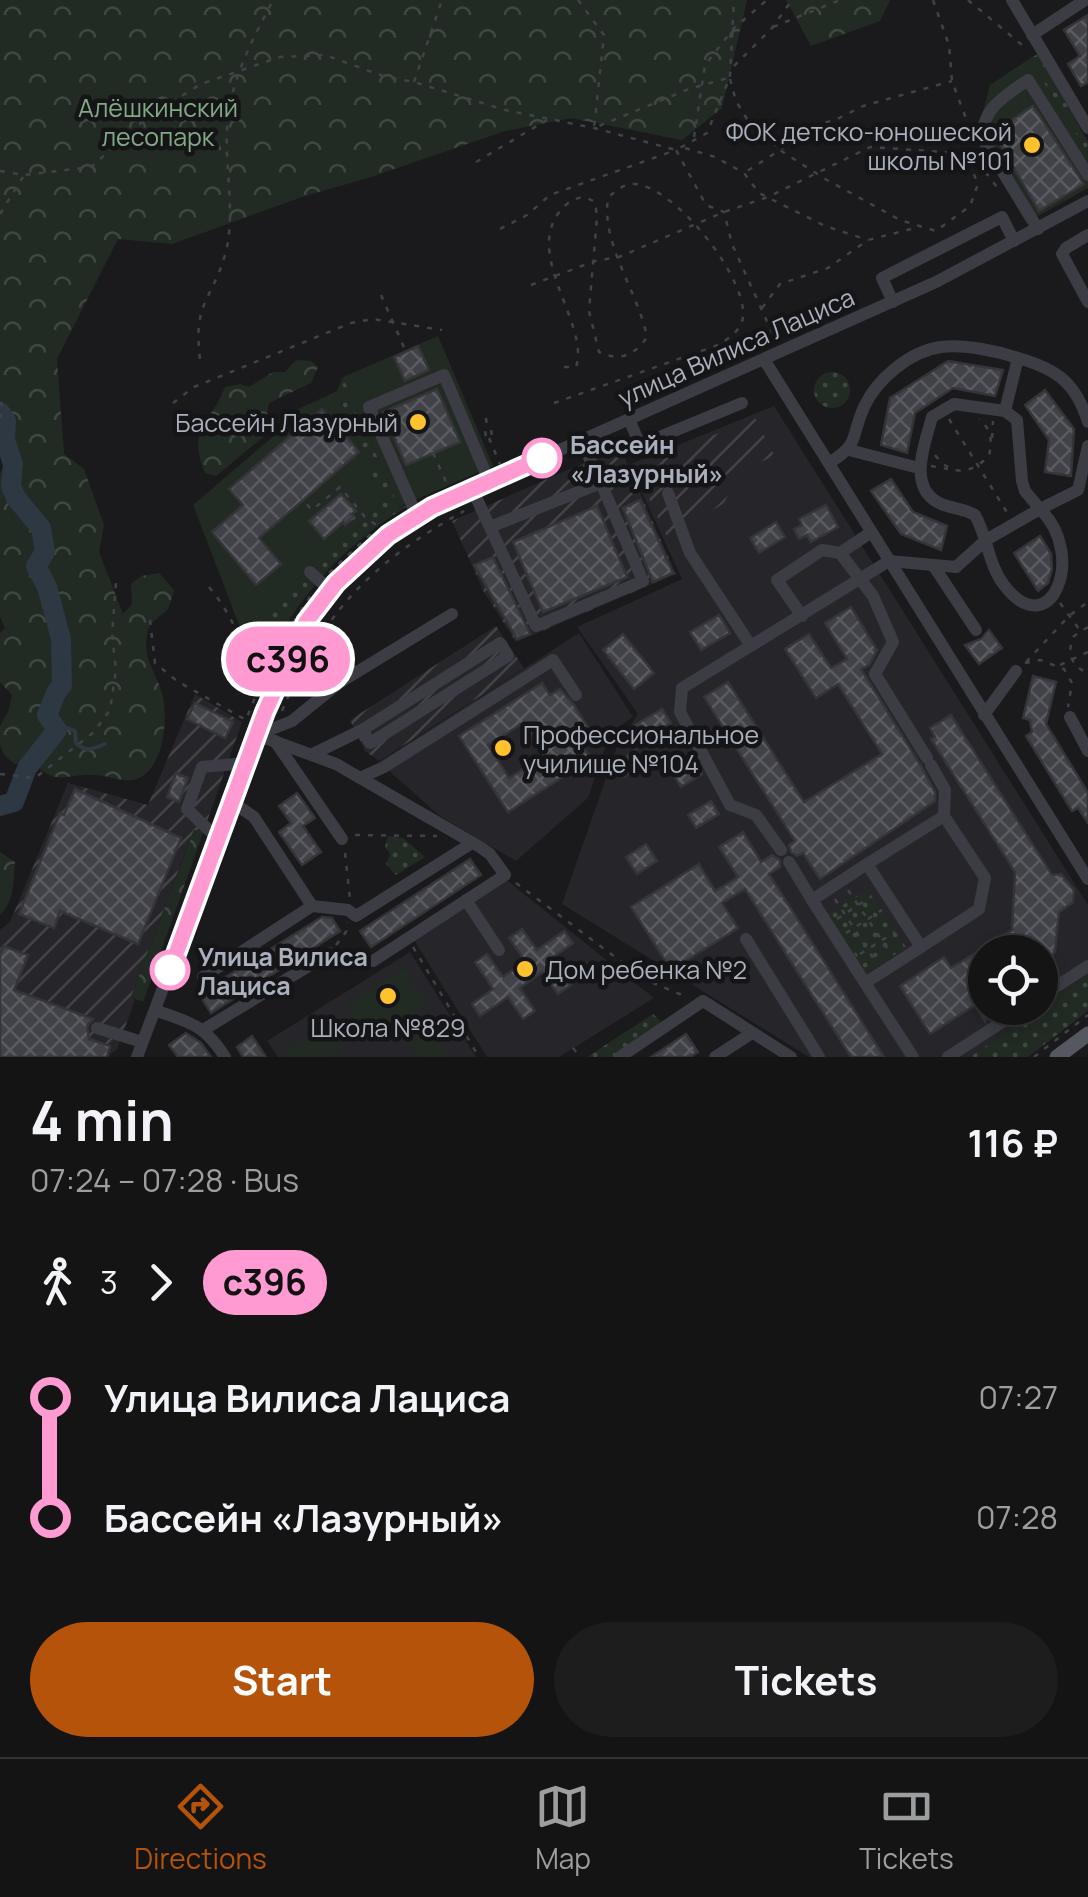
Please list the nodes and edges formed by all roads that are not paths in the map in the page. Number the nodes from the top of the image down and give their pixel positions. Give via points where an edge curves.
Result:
1 (1012, 0) edge
2 (1085, 0) edge
3 (1032, 35) junction
4 (1088, 128) edge
5 (1088, 175) edge
6 (1088, 201) edge
7 (1038, 229) junction
8 (1088, 235) edge
9 (1014, 241) junction
10 (893, 302) junction
11 (1088, 302) edge
12 (1018, 358) junction
13 (766, 361) junction
14 (742, 403) dead end
15 (1000, 411) junction
16 (629, 419) junction
17 (1088, 422) edge
18 (581, 440) junction
19 (1088, 446) edge
20 (849, 450) junction
21 (828, 463) junction
22 (920, 466) junction
23 (489, 481) junction
24 (600, 483) junction
25 (472, 488) junction
26 (668, 492) dead end
27 (1040, 509) junction
28 (417, 516) junction
29 (490, 528) junction
30 (870, 533) junction
31 (986, 540) junction
32 (840, 553) junction
33 (890, 561) junction
34 (933, 565) junction
35 (310, 572) dead end
36 (860, 580) junction
37 (330, 590) junction
38 (452, 614) dead end
39 (802, 616) junction
40 (976, 630) dead end
41 (751, 646) junction
42 (1021, 667) road end
43 (576, 695) dead end
44 (984, 715) junction
45 (1070, 717) road end
46 (362, 730) junction
47 (257, 734) junction
48 (275, 741) junction
49 (1088, 750) edge
50 (313, 754) junction
51 (246, 764) junction
52 (360, 778) junction
53 (232, 802) junction
54 (944, 816) junction
55 (218, 839) junction
56 (342, 839) road end
57 (467, 840) junction
58 (867, 864) junction
59 (1086, 871) edge
60 (466, 900) junction
61 (812, 900) junction
62 (312, 906) junction
63 (746, 939) dead end
64 (921, 947) junction
65 (499, 950) dead end
66 (330, 953) road end
67 (373, 961) road end
68 (1088, 966) edge
69 (203, 977) dead end
70 (865, 983) junction
71 (1058, 985) edge
72 (155, 1010) junction
73 (998, 1025) edge
74 (98, 1028) dead end
75 (204, 1030) junction
76 (752, 1033) junction
77 (1088, 1034) edge
78 (142, 1042) junction
79 (137, 1057) edge
80 (225, 1057) edge
81 (620, 1057) edge
82 (715, 1057) edge
83 (792, 1057) edge
84 (818, 1057) edge
85 (913, 1057) edge
86 (948, 1057) edge
87 (1057, 1057) edge

1 - 3 street
2 - 3 street
3 - 4 street
5 - 7 street via 1028,80 994,102 985,143
6 - 7 street, улица Вилиса Лациса
7 - 9 street, улица Вилиса Лациса
8 - 11 street via 1062,254
9 - 10 street, улица Вилиса Лациса
9 - 10 street via 1002,217 882,278
10 - 13 street, улица Вилиса Лациса
12 - 15 street
12 - 17 street via 1064,378
12 - 20 street via 940,347 905,361 864,406
13 - 16 street, улица Вилиса Лациса
13 - 21 street
14 - 16 street via 640,445
15 - 22 street via 954,404 942,409 932,418
15 - 27 street via 1018,420 1022,481
16 - 18 street, улица Вилиса Лациса
18 - 23 street, улица Вилиса Лациса
18 - 24 street
19 - 27 street via 1078,490
20 - 21 street
20 - 22 street
21 - 30 street
22 - 31 street via 920,478 937,502 974,514
23 - 25 street, улица Вилиса Лациса
23 - 28 street via 444,375 369,407
24 - 29 street
24 - 29 street via 643,581 536,626
25 - 28 street, улица Вилиса Лациса
25 - 29 street
26 - 41 street via 690,553
27 - 31 street
27 - 31 street via 1060,526 1076,565 1075,578 1058,599 1019,600 997,574
28 - 37 street, улица Вилиса Лациса
30 - 32 street
30 - 33 street
31 - 34 street via 956,567
32 - 36 street
32 - 39 street via 822,550 778,580
33 - 34 street
33 - 36 street
33 - 44 street
34 - 40 street
35 - 37 street
36 - 39 street
36 - 54 street via 893,642 875,674 945,790
37 - 47 street, улица Вилиса Лациса via 306,622
38 - 47 street via 292,721
39 - 41 street
41 - 61 street via 682,688 680,712 730,805 756,815
42 - 44 street
43 - 52 street via 553,660
44 - 59 street
45 - 49 street
46 - 46 street via 500,642 508,656 370,742
46 - 50 street
47 - 48 street
47 - 51 street, улица Вилиса Лациса
48 - 50 street
48 - 56 street
50 - 52 street
51 - 53 street, улица Вилиса Лациса
51 - 55 street via 202,767 187,809
52 - 57 street
53 - 55 street, улица Вилиса Лациса
53 - 62 street via 254,817
54 - 58 street
54 - 64 street via 985,878 979,909
55 - 72 street, улица Вилиса Лациса
57 - 60 street via 490,854 505,875
57 - 62 street via 356,916
58 - 61 street
58 - 64 street
60 - 65 street
60 - 67 street
61 - 70 street
62 - 69 street
63 - 84 street
64 - 70 street
66 - 75 street
68 - 71 street
70 - 85 street
72 - 75 street
72 - 78 street, улица Вилиса Лациса
73 - 86 street
74 - 78 street
75 - 80 street
76 - 81 street via 703,1002
76 - 82 street
76 - 83 street
77 - 87 main road
78 - 79 street, улица Вилиса Лациса

